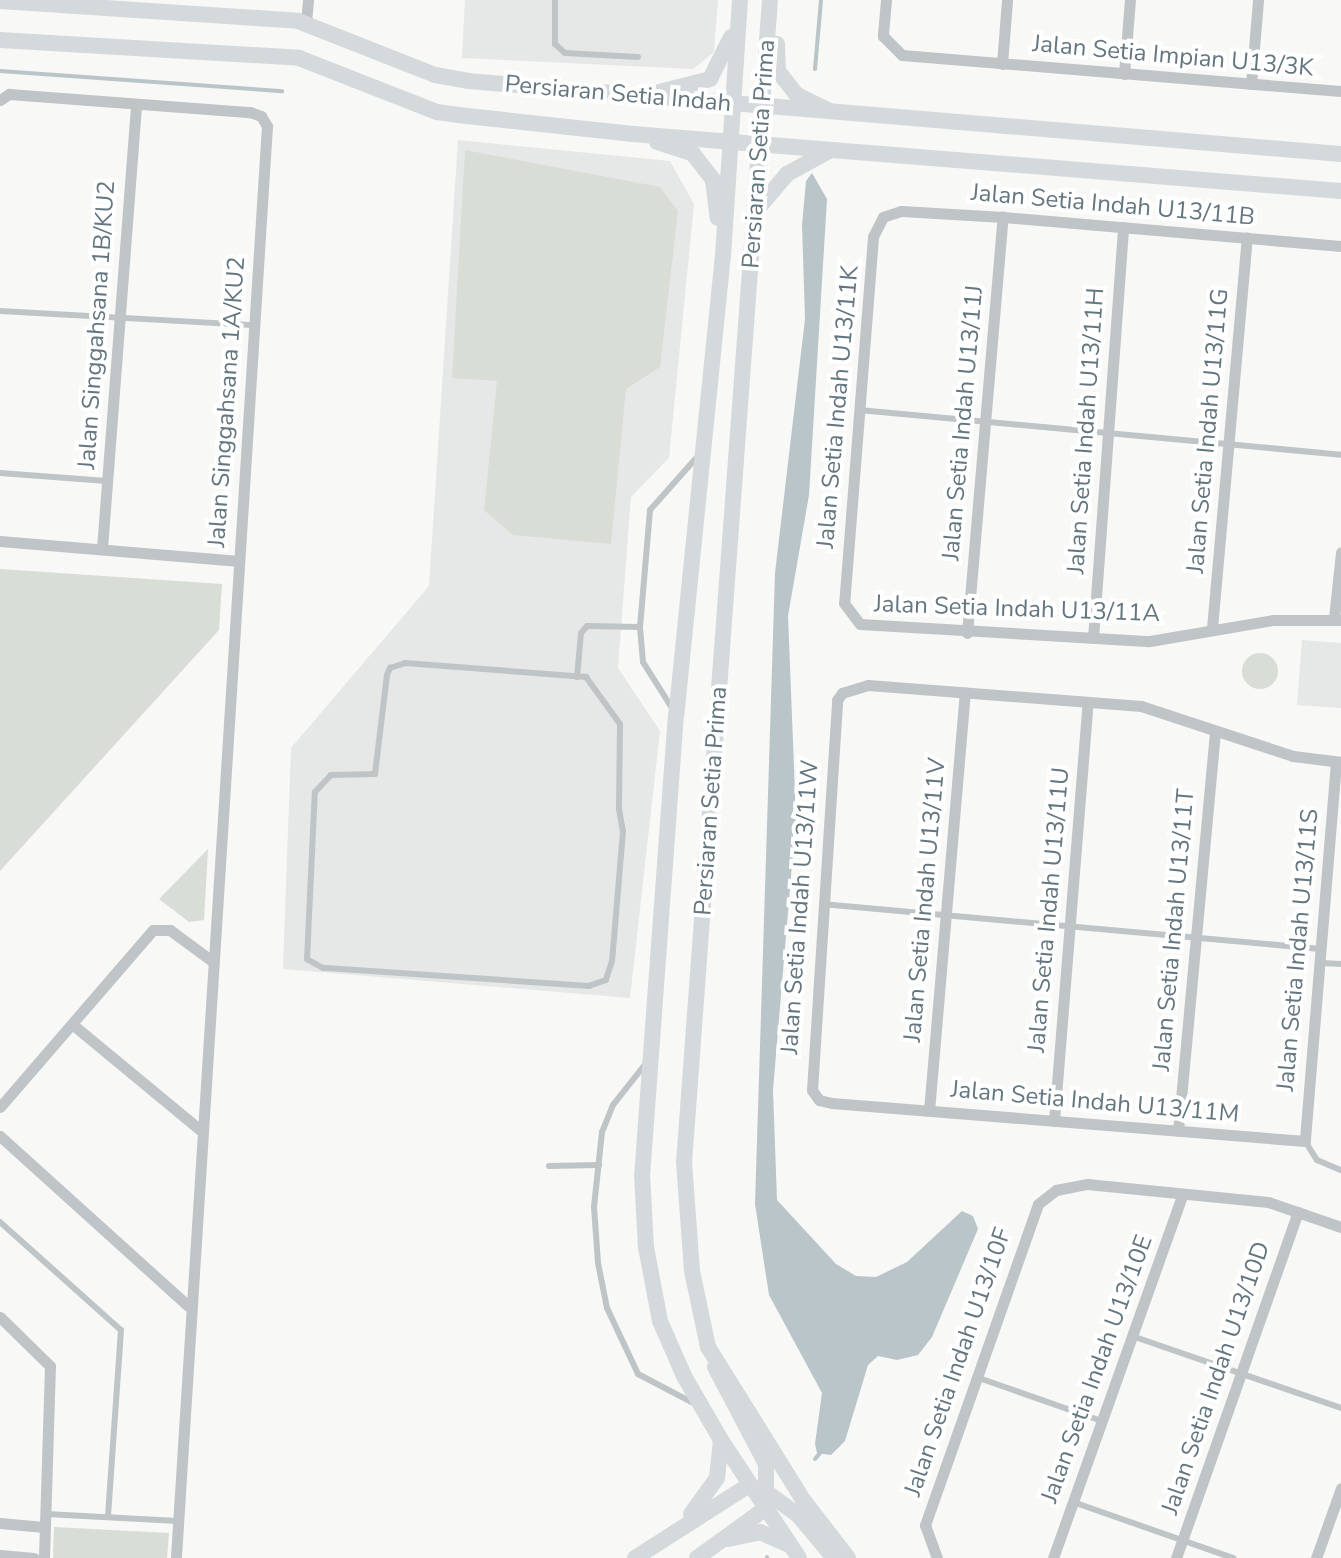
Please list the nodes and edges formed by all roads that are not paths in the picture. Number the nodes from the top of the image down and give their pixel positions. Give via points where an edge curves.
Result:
1 (308, 0) edge
2 (555, 0) edge
3 (739, 0) edge
4 (772, 0) edge
5 (886, 0) edge
6 (1007, 0) edge
7 (1130, 0) edge
8 (1258, 0) edge
9 (0, 1) edge
10 (169, 6) edge
11 (306, 23) junction
12 (0, 40) edge
13 (638, 57) dead end
14 (1002, 64) junction
15 (1124, 74) junction
16 (1251, 84) junction
17 (1341, 91) edge
18 (646, 96) junction
19 (0, 100) edge
20 (136, 104) junction
21 (734, 105) junction
22 (765, 108) junction
23 (841, 115) junction
24 (633, 134) junction
25 (731, 142) junction
26 (761, 144) junction
27 (832, 150) junction
28 (1341, 154) edge
29 (1341, 191) edge
30 (755, 212) junction
31 (883, 217) joint
32 (1003, 217) junction
33 (1123, 227) junction
34 (1247, 238) junction
35 (1341, 246) edge
36 (723, 255) junction
37 (0, 311) edge
38 (120, 318) junction
39 (253, 325) junction
40 (859, 410) junction
41 (984, 422) junction
42 (1107, 437) junction
43 (1229, 446) junction
44 (700, 454) junction
45 (1341, 455) edge
46 (0, 473) edge
47 (107, 481) junction
48 (0, 541) edge
49 (102, 548) junction
50 (1341, 552) edge
51 (239, 561) junction
52 (844, 603) joint
53 (1338, 619) edge
54 (640, 627) junction
55 (1212, 628) junction
56 (967, 633) junction
57 (1093, 638) junction
58 (577, 677) junction
59 (965, 693) junction
60 (1088, 702) junction
61 (676, 714) junction
62 (1215, 733) junction
63 (1338, 762) edge
64 (821, 904) junction
65 (946, 916) junction
66 (1070, 927) junction
67 (1196, 936) junction
68 (1321, 949) junction
69 (212, 961) junction
70 (1319, 963) junction
71 (1341, 964) edge
72 (72, 1024) junction
73 (651, 1058) junction
74 (832, 1103) joint
75 (0, 1107) edge
76 (929, 1111) junction
77 (1054, 1121) junction
78 (200, 1130) junction
79 (1178, 1131) junction
80 (0, 1136) edge
81 (1305, 1141) junction
82 (599, 1165) junction
83 (549, 1166) dead end
84 (1341, 1170) edge
85 (1182, 1195) junction
86 (1298, 1212) junction
87 (0, 1222) edge
88 (1341, 1227) edge
89 (188, 1306) junction
90 (0, 1317) edge
91 (1132, 1336) junction
92 (708, 1347) junction
93 (1240, 1372) junction
94 (979, 1378) junction
95 (704, 1408) junction
96 (1341, 1408) edge
97 (1102, 1421) junction
98 (721, 1440) junction
99 (749, 1485) junction
100 (1341, 1488) edge
101 (768, 1499) junction
102 (1073, 1502) junction
103 (45, 1514) junction
104 (108, 1515) junction
105 (178, 1521) junction
106 (0, 1523) edge
107 (44, 1527) junction
108 (676, 1530) junction
109 (1182, 1540) junction
110 (719, 1542) junction
111 (794, 1552) edge
112 (0, 1555) edge
113 (34, 1558) edge
114 (44, 1558) edge
115 (176, 1558) edge
116 (635, 1558) edge
117 (697, 1558) edge
118 (834, 1558) edge
119 (848, 1558) edge
120 (937, 1558) edge
121 (1053, 1558) edge
122 (1176, 1558) edge
123 (1233, 1558) edge
124 (1316, 1558) edge

1 - 11 street
2 - 13 lane via 555,44 565,53
3 - 18 street via 728,52 710,79
3 - 21 street, Persiaran Setia Prima
4 - 22 street, Persiaran Setia Prima
4 - 23 street via 778,71 797,95
5 - 14 street, Jalan Setia Impian U13/3K via 883,36 893,51
6 - 14 street
7 - 15 street
8 - 16 street
9 - 10 street, Persiaran Setia Indah
10 - 11 street, Persiaran Setia Indah
11 - 18 street, Persiaran Setia Indah via 435,75
12 - 24 street, Persiaran Setia Indah via 299,58 437,112
14 - 15 street, Jalan Setia Impian U13/3K
15 - 16 street, Jalan Setia Impian U13/3K
16 - 17 street, Jalan Setia Impian U13/3K
18 - 21 street, Persiaran Setia Indah
19 - 20 street via 9,94
20 - 38 street, Jalan Singgahsana 1B/KU2
20 - 39 street, Jalan Singgahsana 1A/KU2 via 250,112 267,126
21 - 22 street, Persiaran Setia Indah
21 - 25 street, Persiaran Setia Prima
22 - 23 street, Persiaran Setia Indah
22 - 26 street, Persiaran Setia Prima
23 - 28 street, Persiaran Setia Indah
24 - 25 street, Persiaran Setia Indah
24 - 36 street via 693,154 713,180
25 - 26 street, Persiaran Setia Indah
25 - 36 street, Persiaran Setia Prima
26 - 27 street, Persiaran Setia Indah
26 - 30 street, Persiaran Setia Prima
27 - 29 street, Persiaran Setia Indah
27 - 30 street via 787,174
30 - 92 street, Persiaran Setia Prima via 684,1162 692,1271
31 - 32 street, Jalan Setia Indah U13/11B via 901,211
31 - 40 street, Jalan Setia Indah U13/11K via 873,237
32 - 33 street, Jalan Setia Indah U13/11B
32 - 41 street, Jalan Setia Indah U13/11J
33 - 34 street, Jalan Setia Indah U13/11B
33 - 42 street, Jalan Setia Indah U13/11H
34 - 35 street, Jalan Setia Indah U13/11B
34 - 43 street, Jalan Setia Indah U13/11G
36 - 44 street, Persiaran Setia Prima
37 - 38 lane
38 - 39 lane
38 - 47 street, Jalan Singgahsana 1B/KU2
39 - 51 street, Jalan Singgahsana 1A/KU2
40 - 41 lane
40 - 52 street, Jalan Setia Indah U13/11K
41 - 42 lane
41 - 56 street, Jalan Setia Indah U13/11J
42 - 43 lane
42 - 57 street, Jalan Setia Indah U13/11H
43 - 45 lane
43 - 55 street, Jalan Setia Indah U13/11G
44 - 54 lane via 650,510
44 - 61 street, Persiaran Setia Prima
46 - 47 lane
47 - 49 street, Jalan Singgahsana 1B/KU2
48 - 49 street, Jalan Singgahsana 1A/KU2
49 - 51 street, Jalan Singgahsana 1A/KU2
50 - 53 street
51 - 69 street
52 - 56 street, Jalan Setia Indah U13/11A via 860,624
53 - 55 street, Jalan Setia Indah U13/11A
54 - 58 lane via 587,626 581,633
54 - 61 lane via 644,666
55 - 57 street, Jalan Setia Indah U13/11A via 1150,641
56 - 57 street, Jalan Setia Indah U13/11A
58 - 58 lane via 596,685 620,724 623,831 606,980 589,986 312,966 304,951 315,792 331,775 375,774 390,668 405,663
59 - 60 street
59 - 64 street, Jalan Setia Indah U13/11W via 868,685 855,686 837,700
59 - 65 street, Jalan Setia Indah U13/11V
60 - 62 street via 1141,706
60 - 66 street, Jalan Setia Indah U13/11U
61 - 73 street, Persiaran Setia Prima
62 - 63 street via 1293,756
62 - 67 street, Jalan Setia Indah U13/11T
63 - 68 street, Jalan Setia Indah U13/11S
64 - 65 lane
64 - 74 street, Jalan Setia Indah U13/11W via 809,1078 819,1100
65 - 66 lane
65 - 76 street, Jalan Setia Indah U13/11V
66 - 67 lane
66 - 77 street, Jalan Setia Indah U13/11U
67 - 68 lane
67 - 79 street, Jalan Setia Indah U13/11T
68 - 70 street, Jalan Setia Indah U13/11S
69 - 72 street via 170,930 153,930
69 - 78 street
70 - 71 lane
70 - 81 street, Jalan Setia Indah U13/11S
72 - 75 street
72 - 78 street
73 - 82 lane via 613,1105 602,1132
73 - 95 street, Persiaran Setia Prima via 642,1174 646,1247 660,1321
74 - 76 street, Jalan Setia Indah U13/11M
76 - 77 street, Jalan Setia Indah U13/11M
77 - 79 street, Jalan Setia Indah U13/11M
78 - 89 street
79 - 81 street, Jalan Setia Indah U13/11M
80 - 89 street
81 - 84 lane via 1317,1160
82 - 83 lane
82 - 95 lane via 594,1207 598,1263 621,1346 638,1374 655,1387
85 - 86 street via 1268,1202
85 - 91 street, Jalan Setia Indah U13/10E
85 - 94 street, Jalan Setia Indah U13/10F via 1075,1184 1038,1204
86 - 88 street
86 - 93 street, Jalan Setia Indah U13/10D
87 - 104 lane via 121,1330
89 - 105 street
90 - 103 street via 50,1366
91 - 93 lane
91 - 97 street, Jalan Setia Indah U13/10E
92 - 101 street via 721,1387 766,1464
92 - 119 street, Persiaran Setia Prima via 804,1501
93 - 96 lane
93 - 109 street, Jalan Setia Indah U13/10D
94 - 97 lane
94 - 120 street, Jalan Setia Indah U13/10F via 931,1506 926,1535
95 - 98 street, Persiaran Setia Prima
97 - 102 street, Jalan Setia Indah U13/10E
98 - 99 street, Persiaran Setia Prima
98 - 108 street via 713,1487
99 - 101 street, Persiaran Setia Prima
99 - 108 street
100 - 124 street
101 - 110 street
101 - 111 street, Persiaran Setia Prima
101 - 118 street via 798,1515
102 - 109 lane
102 - 121 street, Jalan Setia Indah U13/10E
103 - 104 lane
103 - 107 street
104 - 105 lane
105 - 115 street
106 - 107 street
107 - 114 street
108 - 116 street
109 - 122 street, Jalan Setia Indah U13/10D
109 - 123 lane
110 - 111 street via 760,1532
110 - 117 street
112 - 113 street

